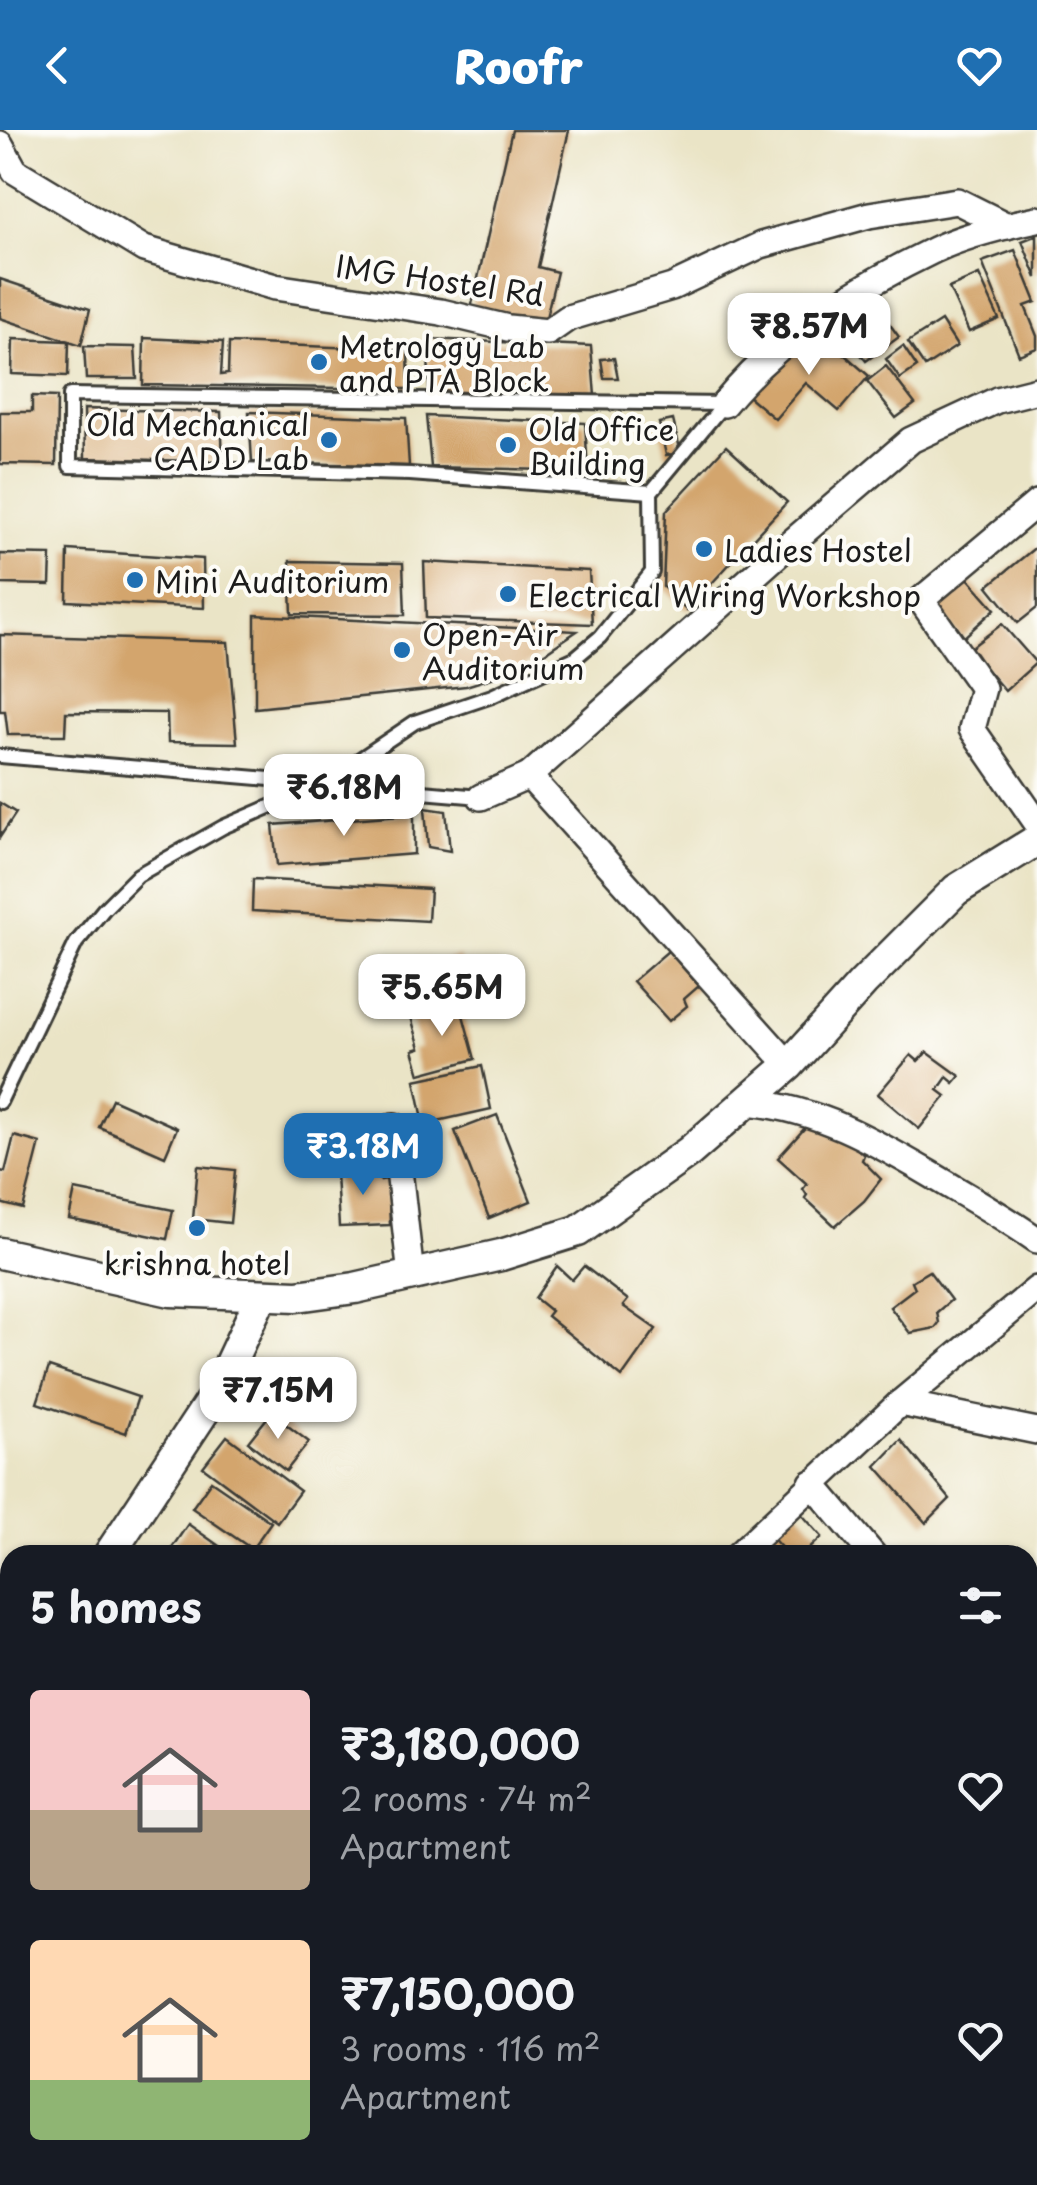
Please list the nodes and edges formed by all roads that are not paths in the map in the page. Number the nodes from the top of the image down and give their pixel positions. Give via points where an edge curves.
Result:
1 (0, 144) edge
2 (1037, 219) edge
3 (1007, 226) junction
4 (1037, 390) edge
5 (724, 404) junction
6 (651, 492) junction
7 (1037, 503) edge
8 (0, 756) edge
9 (529, 776) junction
10 (323, 784) junction
11 (481, 797) joint
12 (1037, 823) edge
13 (1037, 840) edge
14 (789, 1065) junction
15 (0, 1102) edge
16 (747, 1102) junction
17 (394, 1126) dead end
18 (1037, 1240) edge
19 (0, 1253) edge
20 (410, 1276) junction
21 (1037, 1289) edge
22 (262, 1295) junction
23 (900, 1403) junction
24 (1037, 1430) edge
25 (812, 1483) junction
26 (116, 1545) edge
27 (748, 1545) edge
28 (865, 1545) edge

1 - 3 street, IMG Hostel Rd via 16,170 144,249 275,288 548,332 568,318 672,287 761,245 870,214 957,201
2 - 3 street
3 - 5 street via 936,248 860,292 791,337
4 - 9 street via 997,400 911,440
5 - 6 lane
5 - 6 lane via 70,395 70,466 410,474
6 - 10 lane via 652,572 600,637 576,658 415,722
7 - 12 street via 921,600 983,688 972,729
8 - 10 lane
9 - 11 street
9 - 14 street
10 - 11 lane
10 - 15 lane via 182,850 138,876 104,909 76,943
13 - 14 street via 956,890
14 - 16 street
16 - 18 street via 812,1113 858,1132
16 - 20 street via 578,1231
17 - 20 street
19 - 22 street via 171,1292
20 - 22 street via 298,1296
21 - 23 street
22 - 26 street via 216,1394
23 - 24 street
23 - 25 street
25 - 27 street
25 - 28 street

